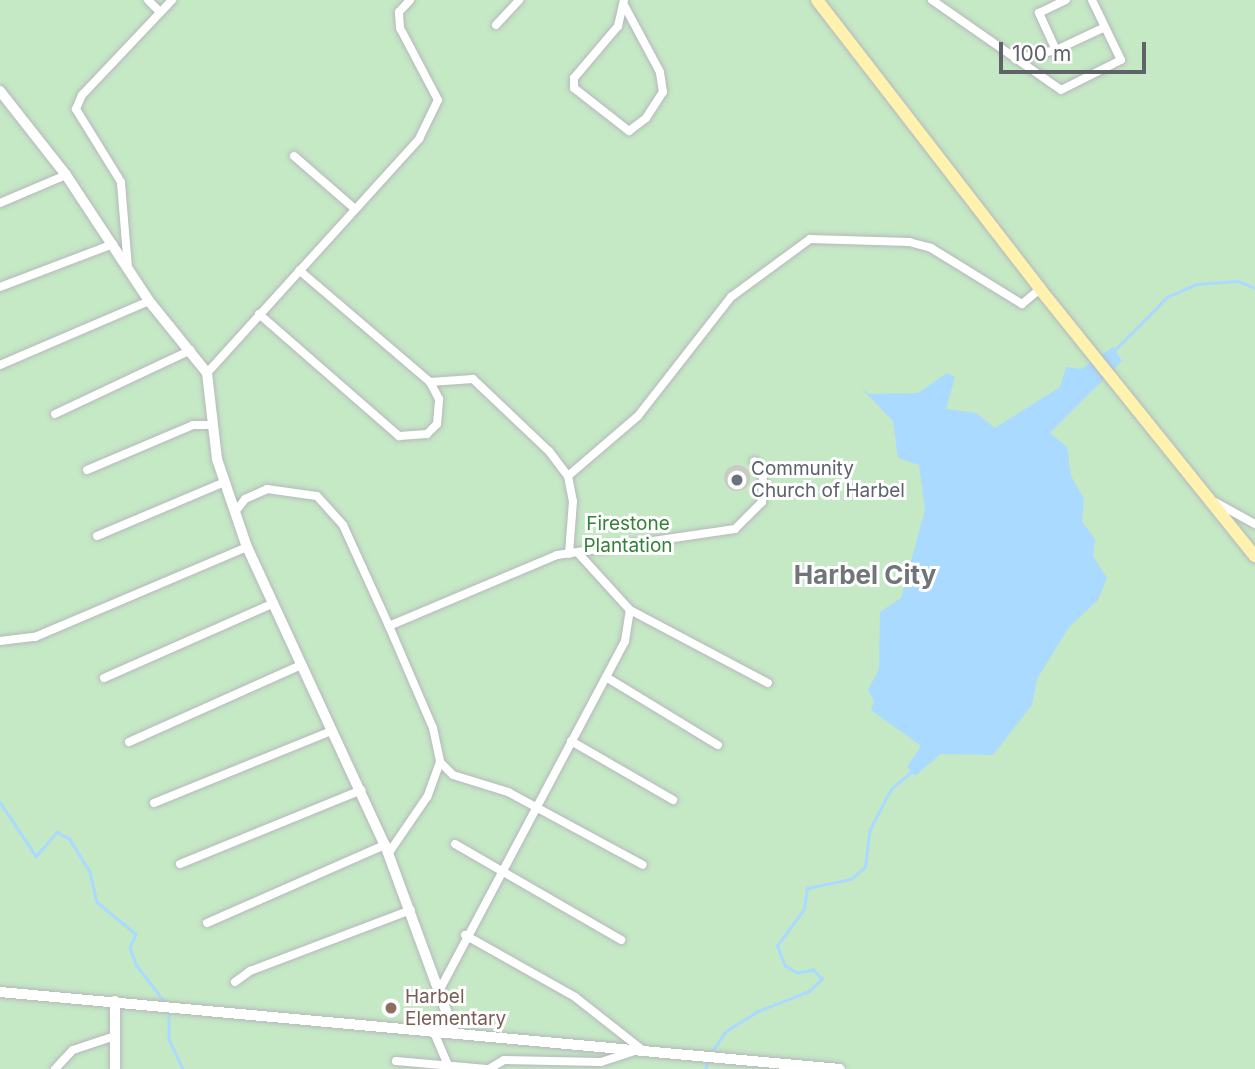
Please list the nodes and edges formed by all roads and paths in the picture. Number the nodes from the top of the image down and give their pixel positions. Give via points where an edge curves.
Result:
1 (148, 0) edge
2 (172, 0) edge
3 (410, 0) edge
4 (519, 0) edge
5 (817, 0) edge
6 (932, 0) edge
7 (1066, 0) edge
8 (1092, 0) edge
9 (624, 3) edge
10 (160, 12) junction
11 (496, 25) dead end
12 (1105, 27) junction
13 (1056, 50) junction
14 (1015, 59) junction
15 (0, 91) edge
16 (293, 156) dead end
17 (66, 175) junction
18 (0, 203) edge
19 (355, 209) junction
20 (114, 244) junction
21 (128, 268) junction
22 (299, 270) junction
23 (0, 287) edge
24 (1040, 289) junction
25 (149, 301) junction
26 (259, 314) junction
27 (191, 350) junction
28 (0, 365) edge
29 (207, 373) junction
30 (430, 382) junction
31 (55, 414) dead end
32 (212, 425) junction
33 (754, 461) dead end
34 (87, 470) dead end
35 (568, 476) junction
36 (225, 482) junction
37 (1206, 497) junction
38 (235, 512) junction
39 (1255, 524) edge
40 (97, 536) dead end
41 (247, 547) junction
42 (569, 554) junction
43 (579, 554) junction
44 (1255, 556) edge
45 (272, 604) junction
46 (630, 610) junction
47 (390, 626) junction
48 (0, 641) edge
49 (301, 665) junction
50 (606, 677) junction
51 (104, 678) dead end
52 (768, 683) dead end
53 (331, 731) junction
54 (571, 741) junction
55 (129, 742) dead end
56 (718, 745) dead end
57 (440, 762) junction
58 (361, 790) junction
59 (673, 800) dead end
60 (154, 803) dead end
61 (536, 806) junction
62 (455, 844) dead end
63 (387, 850) junction
64 (180, 864) dead end
65 (643, 865) dead end
66 (500, 872) junction
67 (411, 910) junction
68 (208, 923) dead end
69 (465, 935) junction
70 (621, 940) dead end
71 (235, 982) dead end
72 (439, 991) junction
73 (0, 992) edge
74 (115, 1001) junction
75 (433, 1030) junction
76 (453, 1030) junction
77 (112, 1037) junction
78 (641, 1049) junction
79 (396, 1061) dead end
80 (733, 1063) edge
81 (566, 1065) edge
82 (448, 1066) junction
83 (55, 1069) edge
84 (115, 1069) edge
85 (487, 1069) edge
86 (498, 1069) edge
87 (839, 1069) edge

1 - 10 street
2 - 10 street
3 - 19 street via 399,12 400,28 438,100 419,139
4 - 11 street
5 - 24 main road
6 - 14 street
7 - 13 street via 1039,13
8 - 12 street
9 - 9 street via 618,26 579,68 574,88 629,131 646,118 663,92 660,72
10 - 21 street via 82,95 76,109 121,182
12 - 13 street
12 - 14 street via 1121,60 1061,90
13 - 14 street
15 - 17 street
16 - 19 street
17 - 18 street
17 - 20 street
19 - 22 street
20 - 21 street
20 - 23 street
21 - 25 street
22 - 26 street
22 - 30 street
24 - 35 street via 1022,304 931,248 909,242 810,239 732,297 638,416
24 - 37 main road
25 - 27 street
25 - 28 street
26 - 29 street
26 - 30 street via 399,436 427,434 437,424 439,399
27 - 29 street
27 - 31 street
29 - 32 street
30 - 35 street via 473,379
32 - 34 street via 193,425
32 - 36 street
33 - 43 street via 763,477 762,502 735,529
35 - 42 street via 573,501
36 - 38 street
36 - 40 street
37 - 39 street
37 - 44 main road
38 - 41 street
38 - 47 street via 245,499 267,489 295,489 317,496 343,525
41 - 45 street
41 - 48 street via 35,637
42 - 43 street
42 - 47 street
43 - 46 street
45 - 49 street
45 - 51 street
46 - 50 street via 625,641
46 - 52 street
47 - 57 street via 433,728
49 - 53 street
49 - 55 street
50 - 54 street
50 - 56 street
53 - 58 street
53 - 60 street
54 - 59 street
54 - 61 street
57 - 61 street via 453,775
57 - 63 street via 427,797
58 - 63 street
58 - 64 street
61 - 65 street
61 - 66 street
62 - 66 street
63 - 67 street
63 - 68 street
66 - 69 street
66 - 70 street
67 - 71 street via 250,971
67 - 72 street
69 - 72 street
69 - 78 street via 575,997
72 - 76 street
73 - 74 main road
74 - 75 main road
74 - 77 street
75 - 76 main road
75 - 82 street
76 - 78 main road
77 - 83 street via 73,1050
77 - 84 street
78 - 80 main road
78 - 81 street via 601,1062
79 - 82 street
80 - 87 main road
81 - 85 street via 504,1060
82 - 85 street
85 - 86 street

